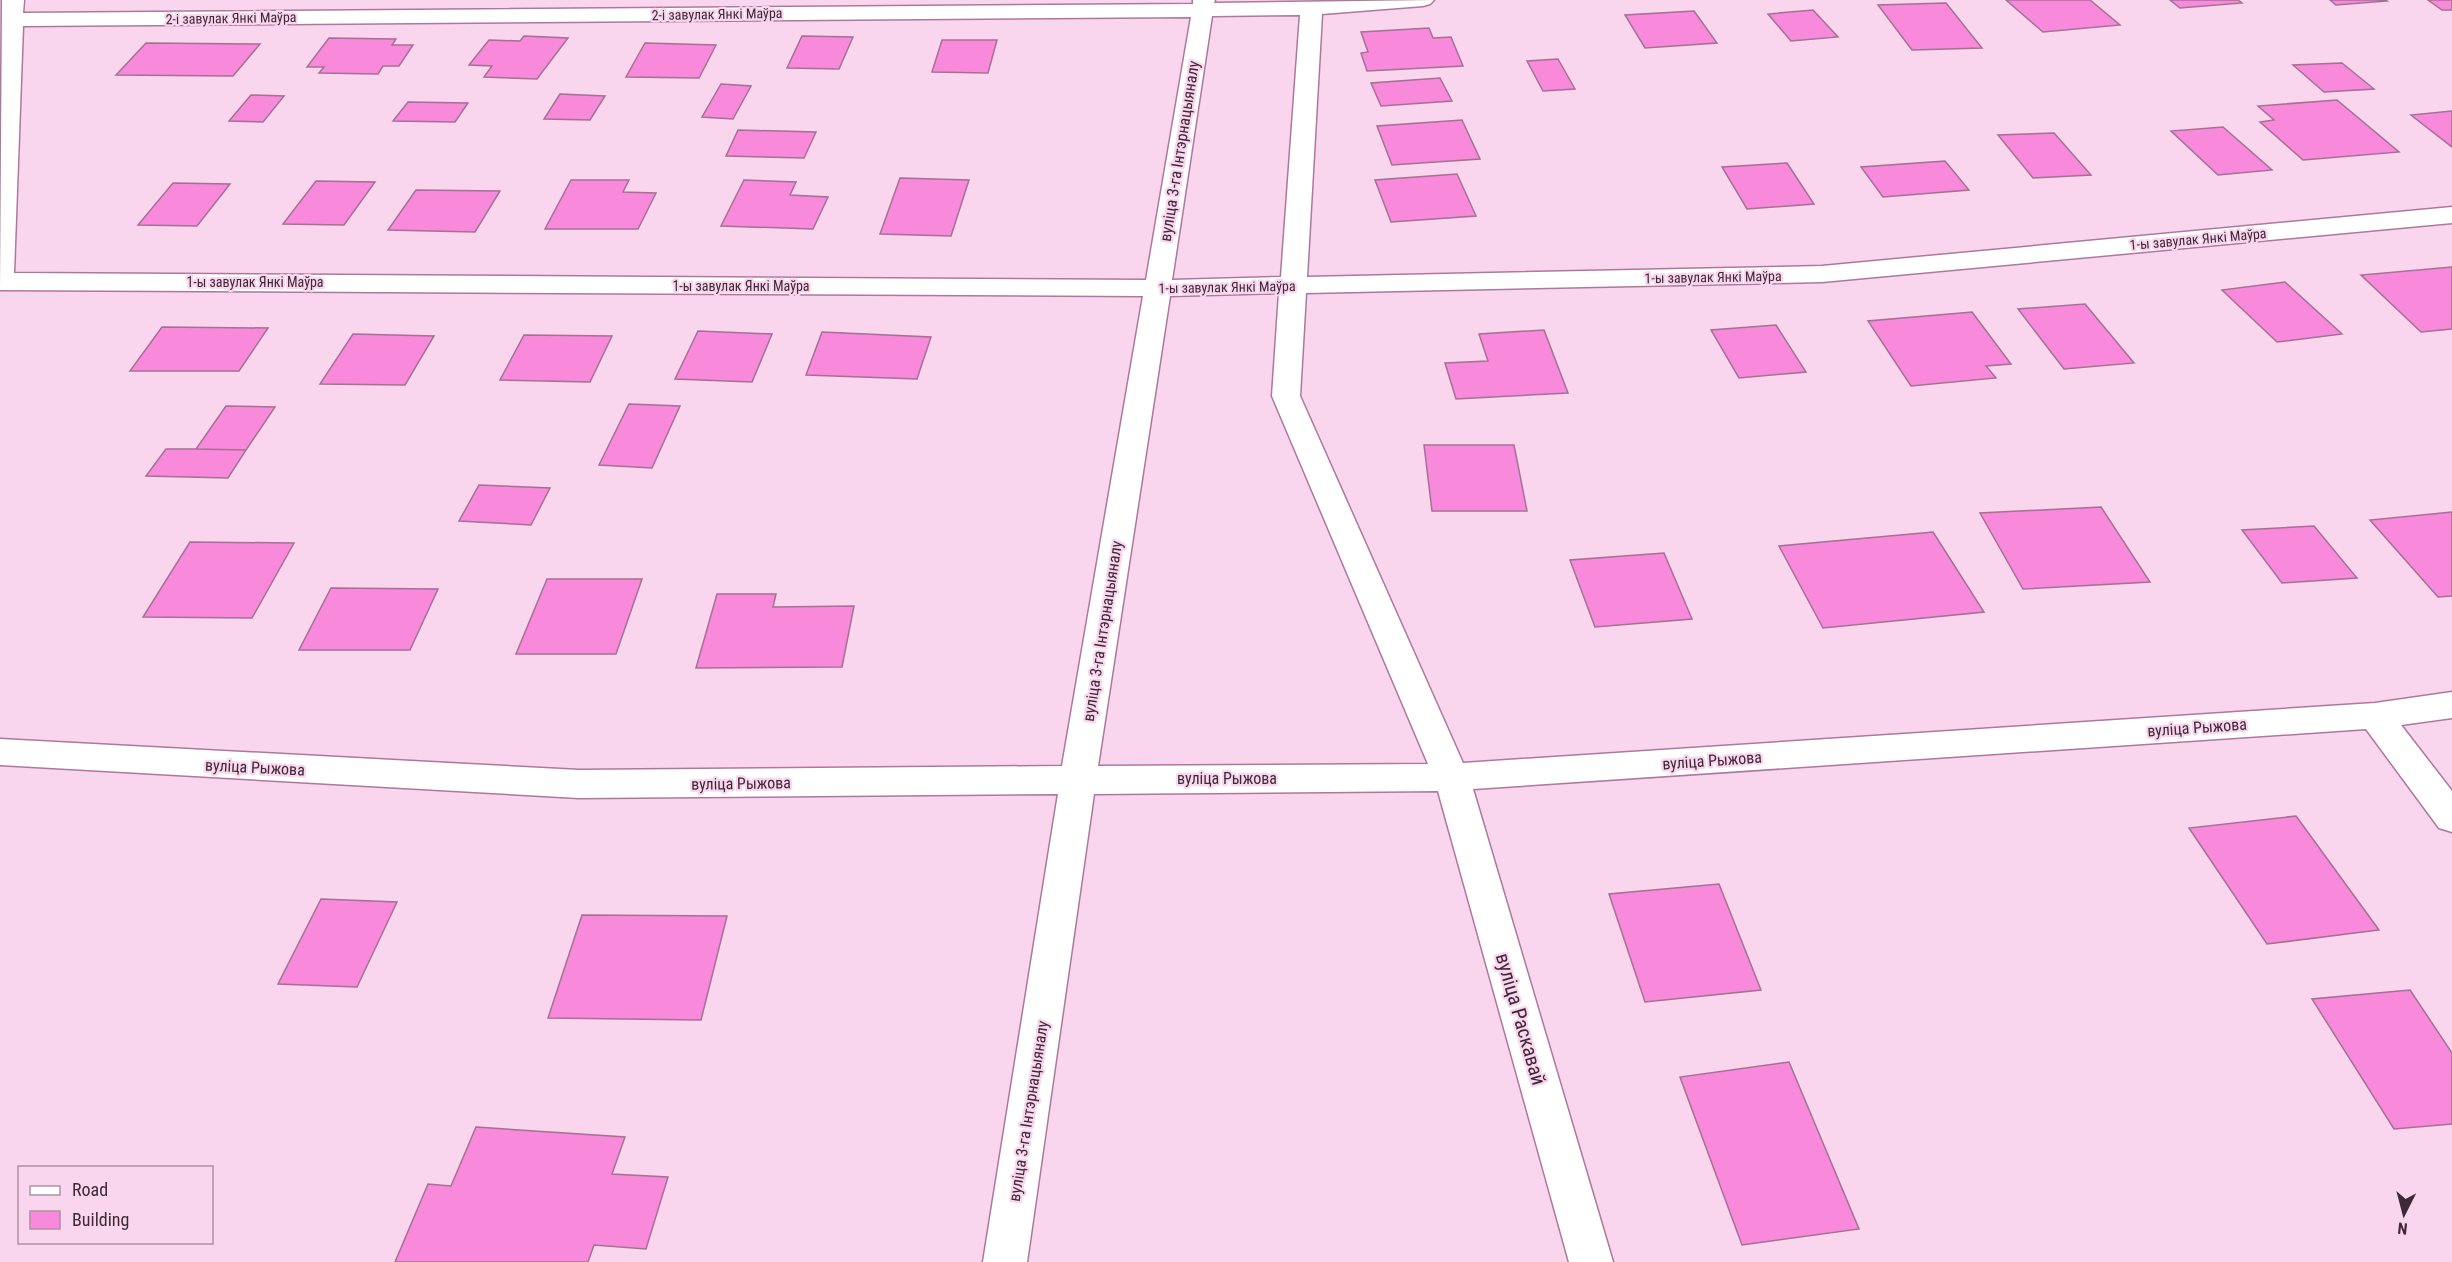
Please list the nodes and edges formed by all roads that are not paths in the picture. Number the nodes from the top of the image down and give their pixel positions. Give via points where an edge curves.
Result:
1 (1423, 0) edge
2 (1311, 4) edge
3 (1203, 5) edge
4 (12, 10) edge
5 (2452, 215) edge
6 (0, 281) edge
7 (1293, 286) junction
8 (1157, 288) junction
9 (2452, 705) edge
10 (2375, 716) junction
11 (0, 752) edge
12 (1452, 777) junction
13 (1078, 779) junction
14 (2452, 818) edge
15 (1005, 1262) edge
16 (1591, 1262) edge

1 - 2 street, 2-і завулак Янкі Маўра
2 - 3 street, 2-і завулак Янкі Маўра
2 - 7 street, вуліца Раскавай
3 - 4 street, 2-і завулак Янкі Маўра
3 - 8 street, вуліца 3-га Інтэрнацыяналу
4 - 6 street
5 - 7 street, 1-ы завулак Янкі Маўра via 1822,274
6 - 8 street, 1-ы завулак Янкі Маўра
7 - 8 street, 1-ы завулак Янкі Маўра
7 - 12 street, вуліца Раскавай via 1286,396
8 - 13 street, вуліца 3-га Інтэрнацыяналу
9 - 10 street, вуліца Рыжова
10 - 12 street, вуліца Рыжова
10 - 14 street
11 - 13 street, вуліца Рыжова via 579,784
12 - 13 street, вуліца Рыжова
12 - 16 street, вуліца Раскавай
13 - 15 street, вуліца 3-га Інтэрнацыяналу

